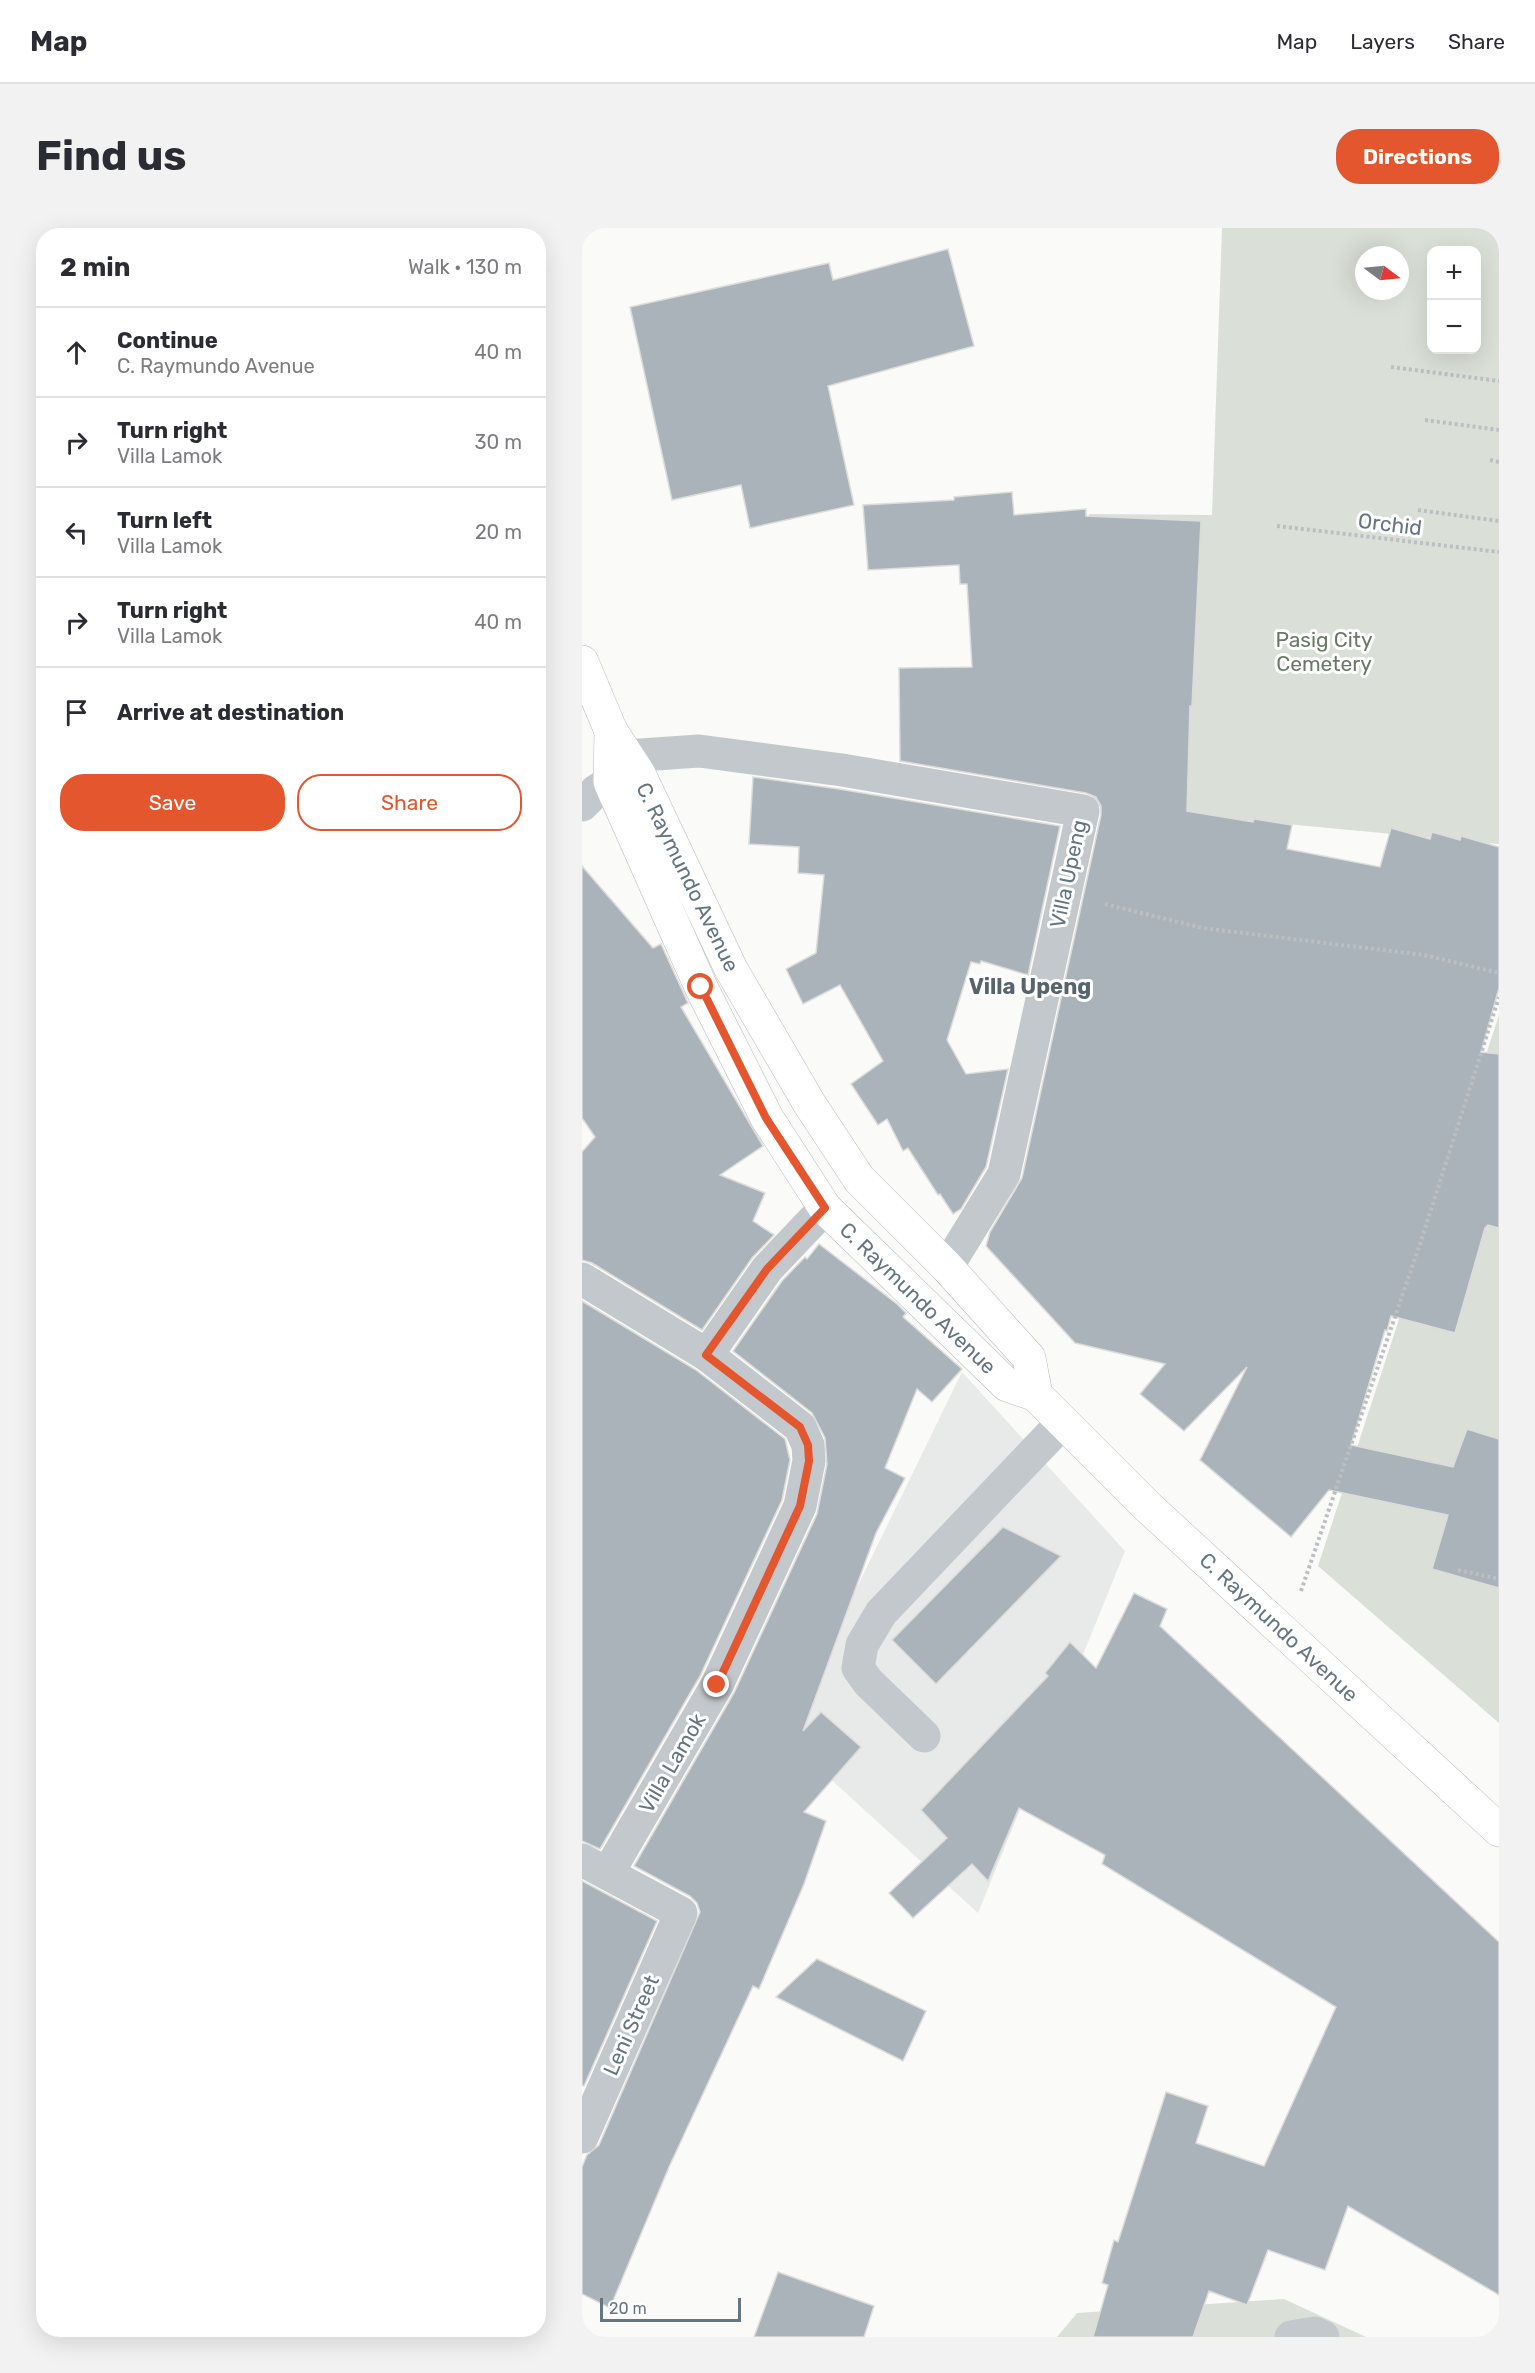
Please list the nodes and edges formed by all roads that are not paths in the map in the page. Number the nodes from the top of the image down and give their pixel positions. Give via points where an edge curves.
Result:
1 (582, 662) edge
2 (616, 756) junction
3 (582, 805) edge
4 (825, 1208) junction
5 (947, 1267) junction
6 (582, 1279) edge
7 (706, 1355) junction
8 (1036, 1395) junction
9 (1062, 1423) junction
10 (924, 1736) dead end
11 (1499, 1830) edge
12 (595, 1866) edge
13 (582, 2138) edge
14 (1291, 2337) edge
15 (1323, 2337) edge

1 - 2 main road, C. Raymundo Avenue
2 - 3 street
2 - 4 main road, C. Raymundo Avenue via 701,987 761,1108
2 - 5 main road, C. Raymundo Avenue via 639,774 731,969 809,1103 859,1179
2 - 5 street, Villa Upeng via 699,752 842,770 1083,811 1004,1174
4 - 7 street via 767,1269
4 - 8 main road, C. Raymundo Avenue via 1007,1384
5 - 8 main road, C. Raymundo Avenue via 1029,1359
6 - 7 street, Villa Lamok
7 - 12 street, Villa Lamok via 800,1427 808,1445 809,1461 800,1506 717,1685
8 - 9 main road, C. Raymundo Avenue
9 - 10 street via 881,1614 862,1645 858,1668
9 - 11 main road, C. Raymundo Avenue
12 - 13 street, Leni Street via 681,1913
14 - 15 street via 1315,2333

